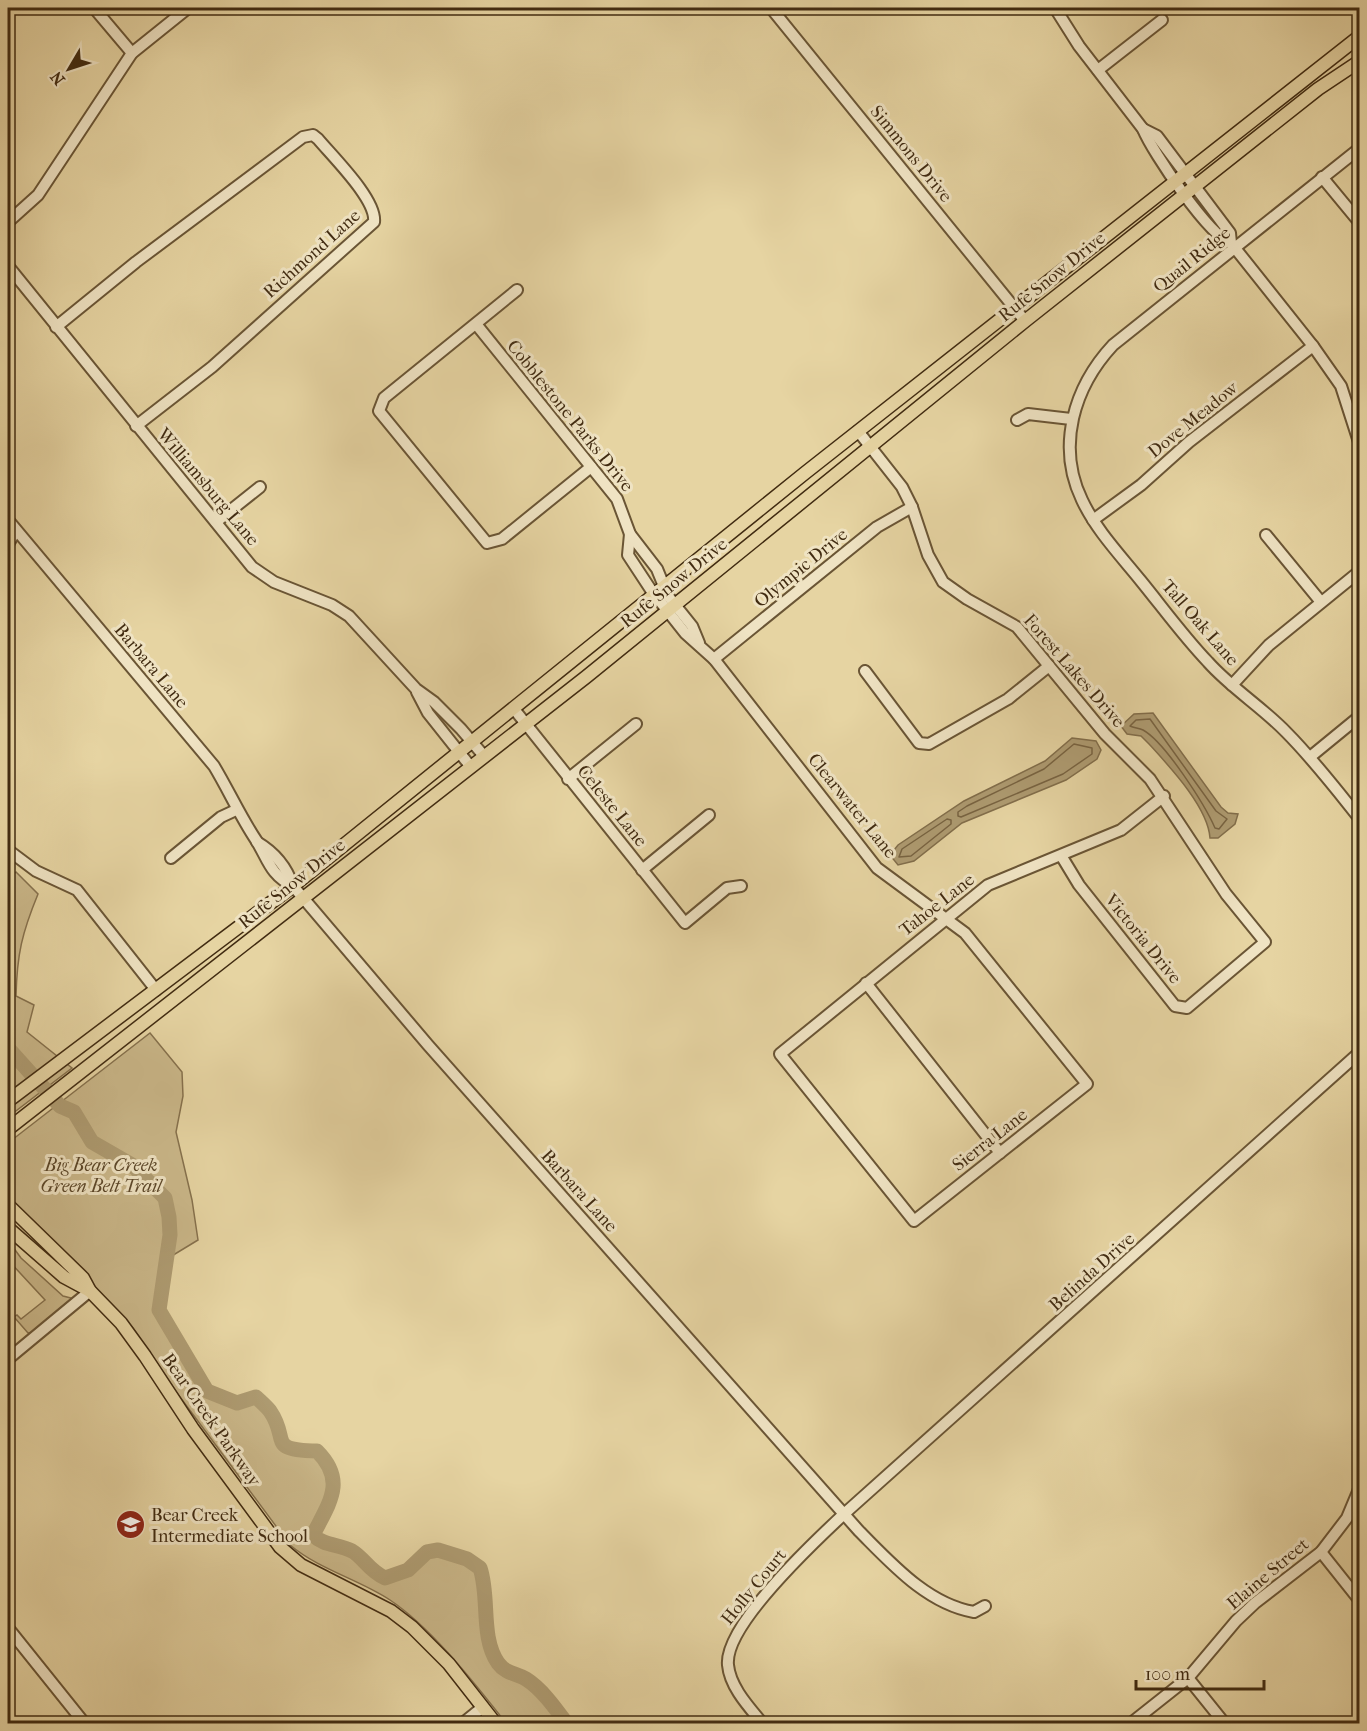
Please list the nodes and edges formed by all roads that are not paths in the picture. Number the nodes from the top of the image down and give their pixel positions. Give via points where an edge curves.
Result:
1 (12, 8) edge
2 (93, 8) edge
3 (188, 8) edge
4 (771, 8) edge
5 (1055, 8) edge
6 (8, 12) edge
7 (1161, 20) dead end
8 (1359, 36) edge
9 (132, 53) junction
10 (1359, 61) edge
11 (1098, 70) junction
12 (1359, 148) edge
13 (1322, 177) junction
14 (1184, 183) junction
15 (8, 222) edge
16 (1359, 224) edge
17 (1232, 245) junction
18 (8, 266) edge
19 (517, 290) dead end
20 (1014, 308) junction
21 (1024, 321) junction
22 (476, 324) junction
23 (56, 327) junction
24 (1313, 346) junction
25 (1071, 419) junction
26 (1017, 420) dead end
27 (136, 426) junction
28 (858, 431) junction
29 (1359, 445) edge
30 (871, 447) junction
31 (591, 467) junction
32 (260, 487) dead end
33 (912, 507) junction
34 (8, 520) edge
35 (1093, 520) junction
36 (216, 522) junction
37 (16, 531) junction
38 (630, 534) junction
39 (1266, 535) dead end
40 (8, 544) edge
41 (1359, 572) edge
42 (665, 600) junction
43 (1321, 602) junction
44 (714, 659) junction
45 (1049, 666) junction
46 (865, 671) dead end
47 (1232, 685) junction
48 (416, 689) junction
49 (514, 709) junction
50 (1359, 716) edge
51 (636, 724) dead end
52 (526, 725) junction
53 (473, 743) junction
54 (460, 753) junction
55 (484, 756) junction
56 (1311, 757) junction
57 (471, 767) junction
58 (568, 779) junction
59 (1164, 796) junction
60 (236, 810) junction
61 (709, 815) dead end
62 (1359, 819) edge
63 (8, 850) edge
64 (1062, 857) junction
65 (171, 858) dead end
66 (642, 870) junction
67 (292, 886) junction
68 (741, 886) dead end
69 (303, 899) junction
70 (946, 918) junction
71 (1265, 942) joint
72 (866, 983) junction
73 (156, 990) junction
74 (1359, 1052) edge
75 (1087, 1084) joint
76 (10, 1100) edge
77 (8, 1129) edge
78 (1000, 1153) junction
79 (8, 1206) edge
80 (914, 1221) joint
81 (8, 1228) edge
82 (90, 1292) junction
83 (8, 1359) edge
84 (1359, 1487) edge
85 (844, 1514) junction
86 (1321, 1552) junction
87 (1359, 1600) edge
88 (985, 1606) dead end
89 (8, 1628) edge
90 (1188, 1678) junction
91 (483, 1707) junction
92 (80, 1722) edge
93 (462, 1724) edge
94 (496, 1724) edge
95 (763, 1724) edge
96 (1130, 1724) edge
97 (1225, 1724) edge

1 - 6 street
2 - 9 street
3 - 9 street
4 - 20 street, Simmons Drive
5 - 11 street
7 - 11 street
8 - 14 main road, Rufe Snow Drive
9 - 15 street via 38,195
10 - 14 main road, Rufe Snow Drive
11 - 14 street via 1143,129 1157,136
12 - 13 street, Quail Ridge
13 - 16 street
13 - 17 street, Quail Ridge
14 - 17 street via 1230,233
14 - 20 main road, Rufe Snow Drive
14 - 21 main road, Rufe Snow Drive
17 - 24 street
17 - 25 street, Quail Ridge via 1107,351 1081,389
18 - 23 street, Williamsburg Lane
19 - 22 street
20 - 21 street, Simmons Drive
20 - 28 main road, Rufe Snow Drive
21 - 30 main road, Rufe Snow Drive
22 - 31 street, Cobblestone Parks Drive
22 - 31 street via 384,398 378,407 382,417 477,535 491,544
23 - 27 street, Williamsburg Lane
23 - 27 street, Richmond Lane via 303,137 313,135 354,182 374,210 374,222 369,228 212,367
24 - 29 street via 1341,386
24 - 35 street, Dove Meadow
25 - 26 street via 1028,414
25 - 35 street, Tall Oak Lane via 1072,472
27 - 36 street, Williamsburg Lane
28 - 30 street, Forest Lakes Drive
28 - 42 main road, Rufe Snow Drive
30 - 33 street, Forest Lakes Drive via 894,473
30 - 42 main road, Rufe Snow Drive
31 - 38 street, Cobblestone Parks Drive via 622,507
32 - 36 street
33 - 44 street, Olympic Drive via 877,527
33 - 45 street, Forest Lakes Drive via 927,555 943,582 1017,627
34 - 37 street, Barbara Lane
35 - 47 street, Tall Oak Lane via 1208,663
36 - 48 street, Williamsburg Lane via 252,567 274,582 349,615
37 - 40 street
37 - 60 street, Barbara Lane via 214,766
38 - 42 street, Cobblestone Parks Drive via 657,569
38 - 42 street, Cobblestone Parks Drive via 628,555
39 - 43 street
41 - 43 street
42 - 44 street, Clearwater Lane via 685,633
42 - 49 main road, Rufe Snow Drive
42 - 52 main road, Rufe Snow Drive
43 - 47 street via 1269,645
44 - 70 street, Clearwater Lane via 877,868
45 - 46 street via 1008,699 929,744 919,743
45 - 59 street, Forest Lakes Drive via 1105,734
47 - 56 street, Tall Oak Lane
48 - 53 street, Williamsburg Lane
48 - 54 street, Williamsburg Lane via 428,712
49 - 52 street, Celeste Lane
49 - 53 main road, Rufe Snow Drive
50 - 56 street
51 - 58 street
52 - 55 main road, Rufe Snow Drive
52 - 58 street, Celeste Lane
53 - 54 main road, Rufe Snow Drive
53 - 55 street, Williamsburg Lane
54 - 57 street, Williamsburg Lane
54 - 67 main road, Rufe Snow Drive
55 - 57 main road, Rufe Snow Drive
56 - 62 street, Tall Oak Lane
57 - 69 main road, Rufe Snow Drive
58 - 66 street, Celeste Lane
59 - 64 street, Tahoe Lane via 1121,830
59 - 71 street, Forest Lakes Drive via 1226,894
60 - 65 street
60 - 67 street, Barbara Lane via 266,861
61 - 66 street
63 - 73 street via 36,871 78,890
64 - 70 street, Tahoe Lane via 988,885
64 - 71 street, Victoria Drive via 1079,885 1175,1006 1187,1008
66 - 68 street, Celeste Lane via 685,923 727,888
67 - 69 street, Barbara Lane
67 - 73 main road, Rufe Snow Drive
69 - 77 main road, Rufe Snow Drive
69 - 85 street, Barbara Lane
70 - 72 street, Tahoe Lane
70 - 75 street, Clearwater Lane via 965,933
72 - 78 street
72 - 80 street, Tahoe Lane via 780,1054
73 - 76 main road, Rufe Snow Drive
74 - 85 street, Belinda Drive
75 - 78 street, Sierra Lane
78 - 80 street, Sierra Lane
79 - 82 main road, Bear Creek Parkway via 83,1278
81 - 82 main road, Bear Creek Parkway via 64,1277
82 - 83 street
82 - 91 main road, Bear Creek Parkway via 121,1323 193,1429 286,1553 301,1565 391,1611 412,1627 449,1664
84 - 86 street, Elaine Street via 1347,1518
85 - 88 street, Barbara Lane via 893,1565 930,1593 967,1611 979,1611
85 - 95 street, Holly Court via 784,1574 730,1644 729,1673 742,1698
86 - 87 street
86 - 90 street, Elaine Street via 1236,1621
89 - 92 street
90 - 96 street, Elaine Street
90 - 97 street
91 - 93 street
91 - 94 main road, Bear Creek Parkway

